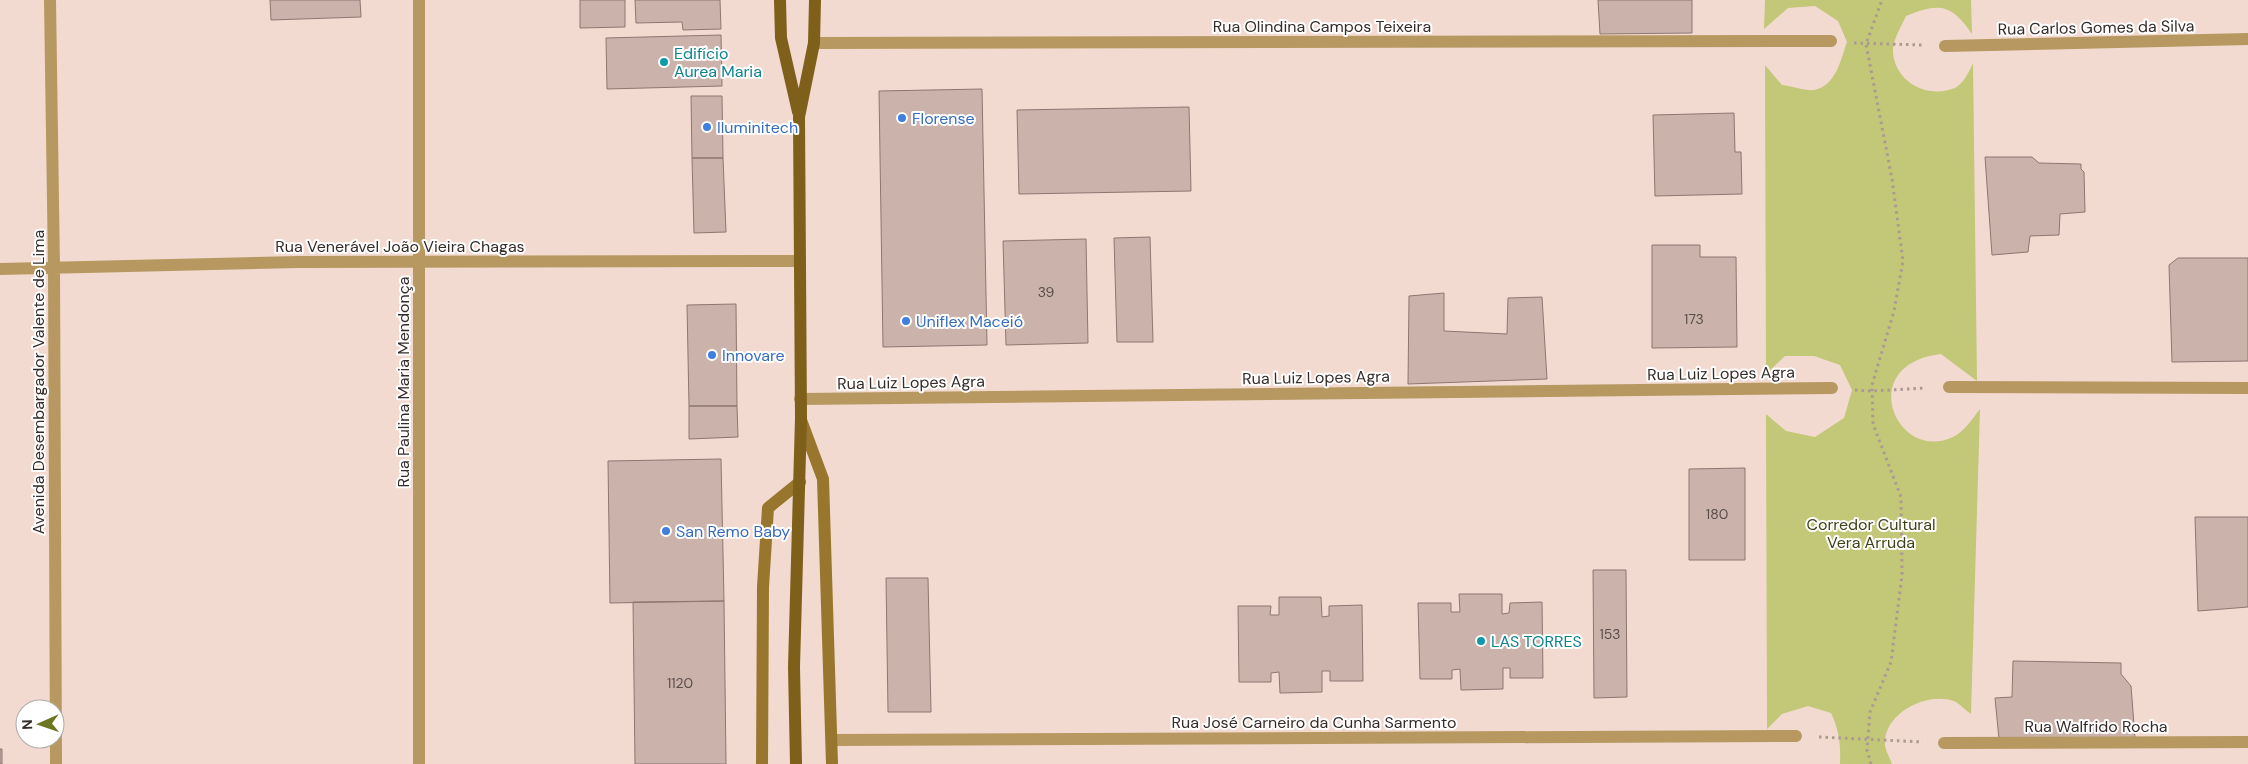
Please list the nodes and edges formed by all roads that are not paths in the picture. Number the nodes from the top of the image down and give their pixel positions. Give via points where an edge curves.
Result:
1 (50, 0) edge
2 (419, 0) edge
3 (780, 0) edge
4 (815, 0) edge
5 (2248, 39) edge
6 (1830, 41) road end
7 (814, 43) junction
8 (1946, 46) road end
9 (799, 117) junction
10 (800, 261) junction
11 (419, 262) junction
12 (54, 268) junction
13 (0, 269) edge
14 (1949, 387) road end
15 (1832, 388) road end
16 (2248, 388) edge
17 (800, 399) junction
18 (801, 418) junction
19 (800, 482) junction
20 (1796, 736) road end
21 (832, 740) junction
22 (2248, 742) edge
23 (1944, 743) road end
24 (56, 764) edge
25 (419, 764) edge
26 (762, 764) edge
27 (796, 764) edge
28 (832, 764) edge

1 - 12 street, Avenida Desembargador Valente de Lima
2 - 11 street, Rua Paulina Maria Mendonça
3 - 9 main road via 781,38
4 - 7 main road
5 - 8 street, Rua Carlos Gomes da Silva
6 - 7 street, Rua Olindina Campos Teixeira
7 - 9 main road
9 - 10 main road
10 - 11 street, Rua Venerável João Vieira Chagas
10 - 17 main road
11 - 12 street, Rua Venerável João Vieira Chagas
11 - 25 street, Rua Paulina Maria Mendonça
12 - 13 street, Rua Venerável João Vieira Chagas
12 - 24 street, Avenida Desembargador Valente de Lima
14 - 16 street
15 - 17 street, Rua Luiz Lopes Agra
17 - 18 main road
18 - 19 main road
18 - 21 main road via 823,479
19 - 26 main road via 768,508 763,587
19 - 27 main road via 794,667
20 - 21 street, Rua José Carneiro da Cunha Sarmento
21 - 28 main road
22 - 23 street, Rua Walfrido Rocha

